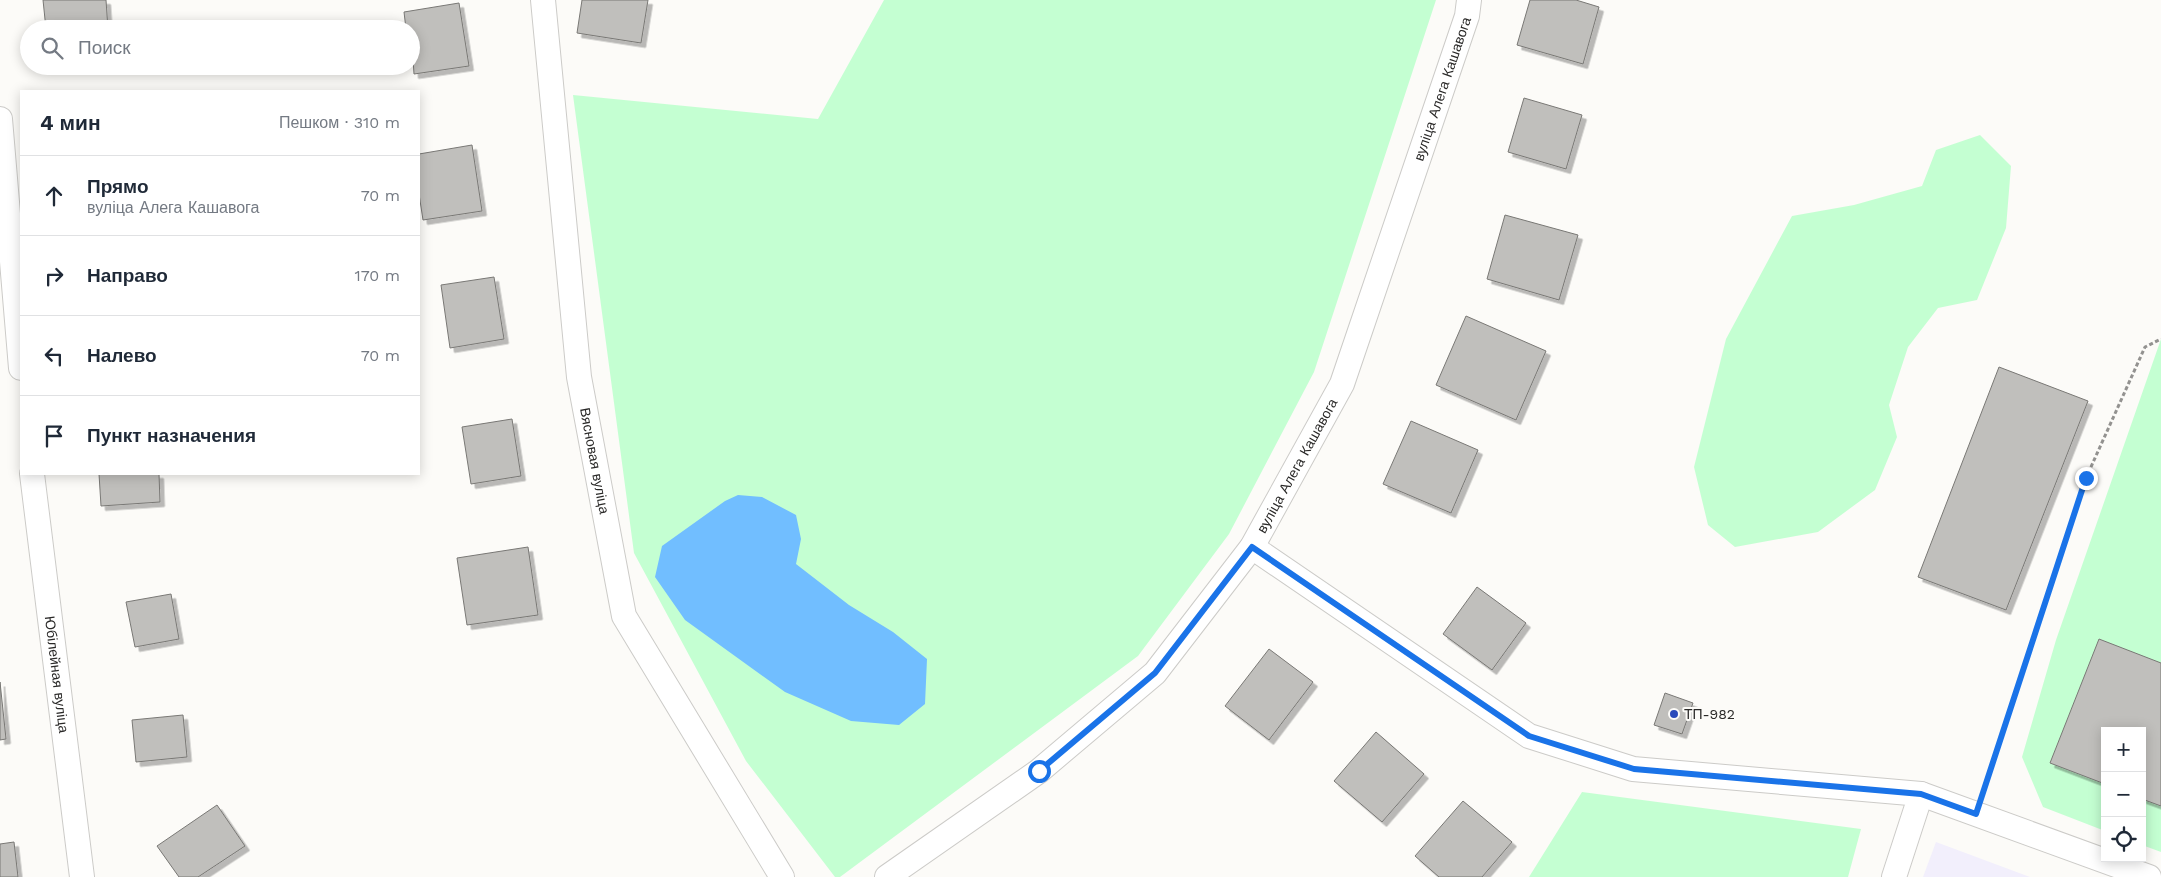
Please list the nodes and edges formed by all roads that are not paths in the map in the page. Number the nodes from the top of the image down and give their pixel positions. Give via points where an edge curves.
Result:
1 (543, 0) edge
2 (1468, 0) edge
3 (0, 119) edge
4 (20, 356) edge
5 (32, 475) edge
6 (1252, 547) junction
7 (1921, 794) junction
8 (82, 877) edge
9 (782, 877) edge
10 (887, 877) edge
11 (1894, 877) edge
12 (2149, 877) edge

1 - 9 street, Вясновая вуліца via 579,377 624,616
2 - 6 street, вуліца Алега Кашавога via 1467,16 1342,384
3 - 4 street
5 - 8 street, Юбілейная вуліца
6 - 7 street via 1529,736 1634,769
6 - 10 street, вуліца Алега Кашавога via 1155,673 1039,771
7 - 11 street
7 - 12 street

